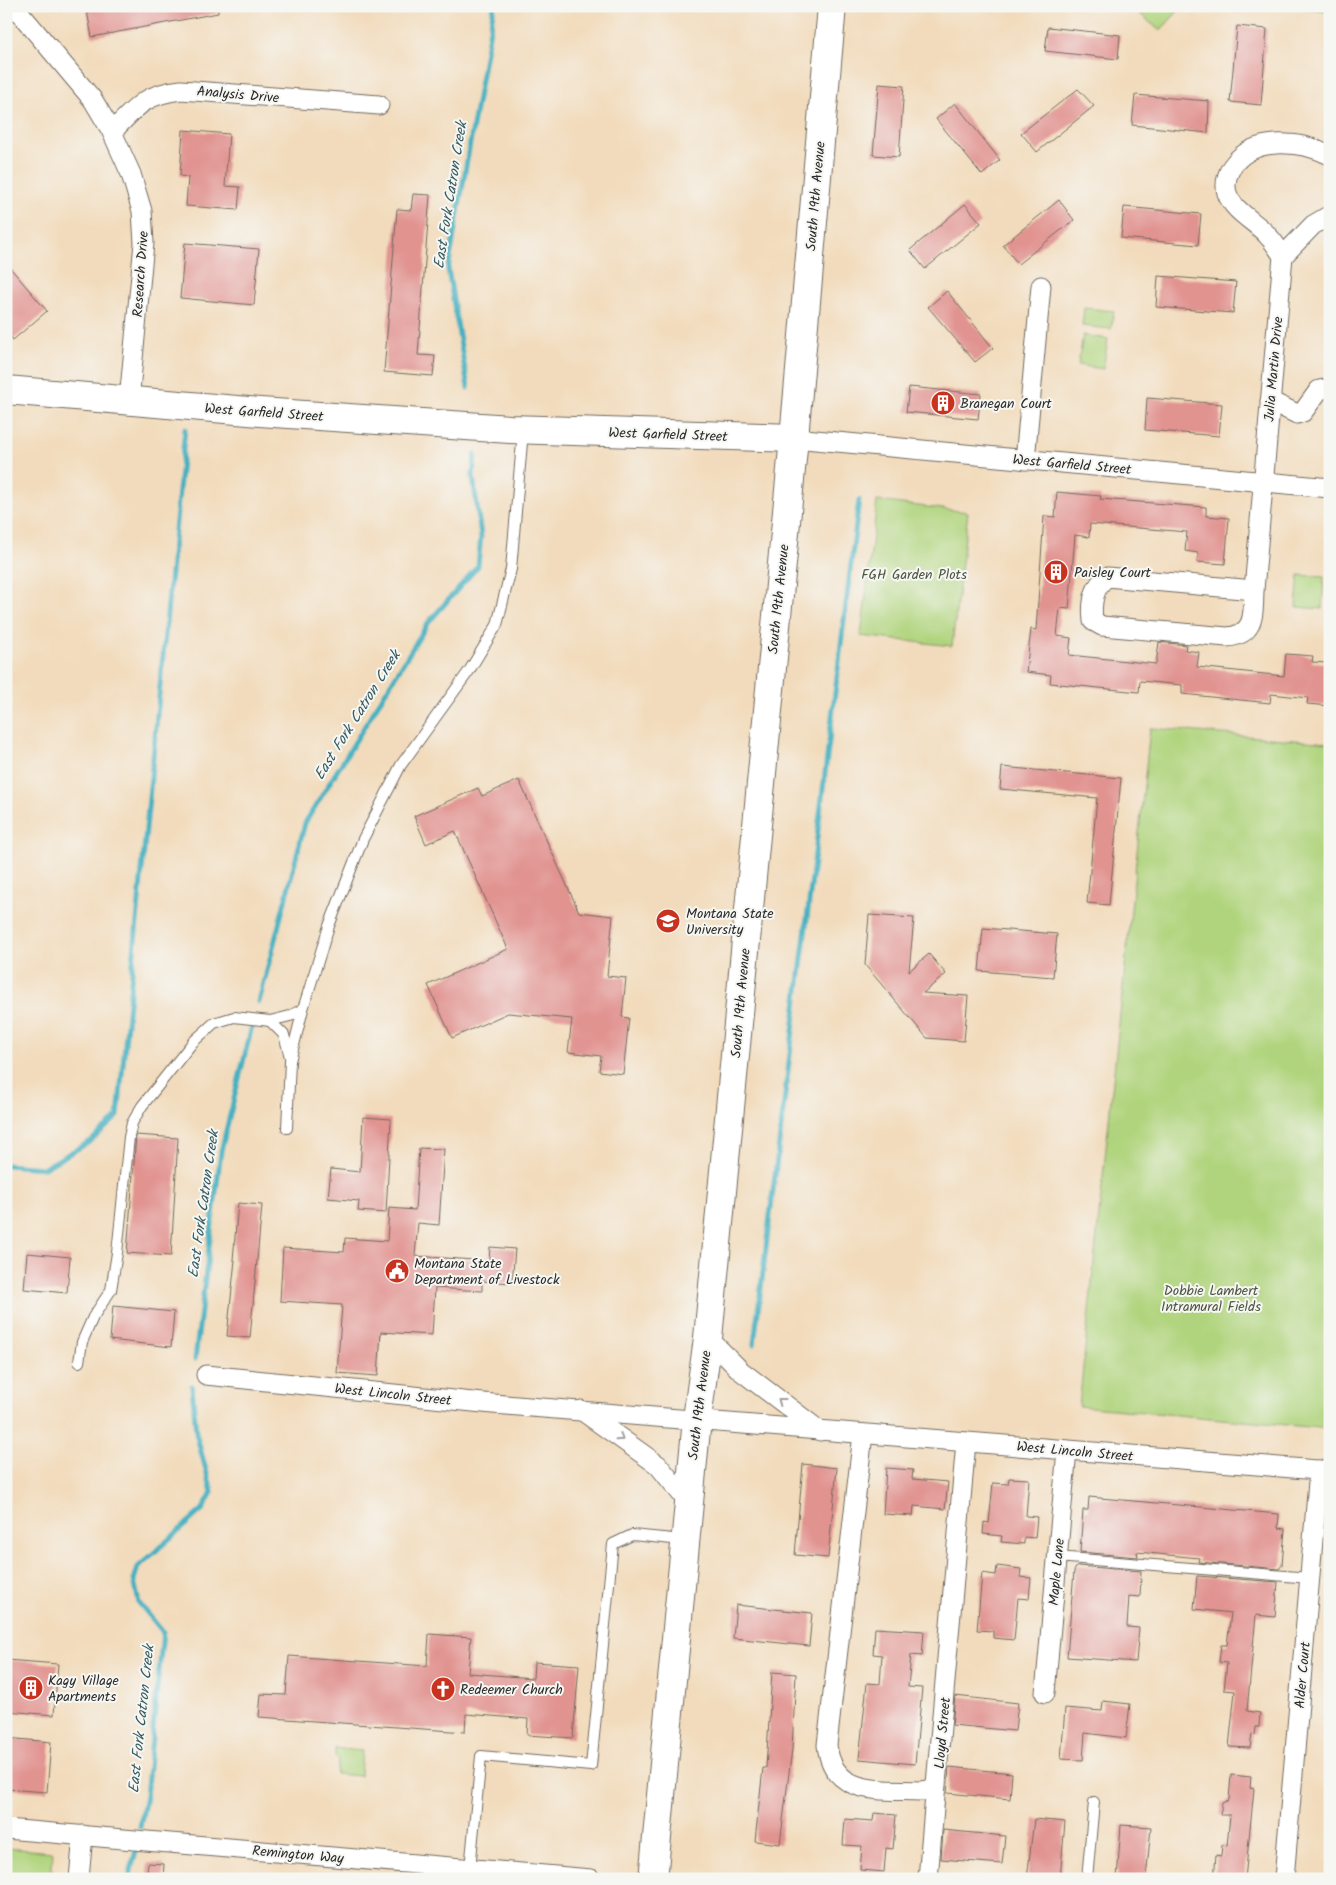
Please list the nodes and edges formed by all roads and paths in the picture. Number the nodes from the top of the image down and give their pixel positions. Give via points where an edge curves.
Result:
1 (14, 6) edge
2 (832, 6) edge
3 (379, 105) dead end
4 (112, 132) junction
5 (1330, 155) edge
6 (1330, 215) edge
7 (1283, 256) junction
8 (1041, 286) dead end
9 (1330, 388) edge
10 (6, 390) edge
11 (129, 401) junction
12 (1270, 401) junction
13 (523, 430) junction
14 (794, 438) junction
15 (1025, 460) junction
16 (1263, 482) junction
17 (1330, 488) edge
18 (1254, 590) junction
19 (303, 1009) junction
20 (270, 1021) junction
21 (290, 1060) junction
22 (287, 1128) dead end
23 (708, 1338) junction
24 (79, 1362) dead end
25 (206, 1375) dead end
26 (580, 1410) junction
27 (696, 1419) junction
28 (820, 1430) junction
29 (863, 1434) junction
30 (966, 1442) junction
31 (1068, 1450) junction
32 (1325, 1471) edge
33 (688, 1502) junction
34 (685, 1540) junction
35 (1057, 1557) junction
36 (1310, 1578) junction
37 (1045, 1693) dead end
38 (936, 1784) junction
39 (1094, 1802) dead end
40 (6, 1829) edge
41 (83, 1835) junction
42 (470, 1869) junction
43 (388, 1870) edge
44 (79, 1879) edge
45 (591, 1879) edge
46 (653, 1879) edge
47 (928, 1879) edge
48 (1087, 1879) edge
49 (1284, 1879) edge

1 - 4 street, Research Drive via 92,100
2 - 14 main road, South 19th Avenue
3 - 4 street, Analysis Drive via 181,90 140,102
4 - 11 street, Research Drive via 131,174 144,227
5 - 7 street via 1299,145 1260,146 1240,156 1229,169 1227,193 1237,208 1269,236
6 - 7 street via 1314,225
7 - 12 street, Julia Martin Drive
8 - 15 street
9 - 12 street via 1319,390 1303,412 1297,414
10 - 11 main road, West Garfield Street
11 - 13 main road, West Garfield Street
12 - 16 street, Julia Martin Drive
13 - 14 main road, West Garfield Street
13 - 19 lane via 512,569 497,625 469,671 400,766 380,802 346,880
14 - 15 street, West Garfield Street
14 - 23 main road, South 19th Avenue
15 - 16 street, West Garfield Street
16 - 17 street, West Garfield Street
16 - 18 street
18 - 18 street via 1253,617 1239,636 1116,628 1102,626 1093,620 1094,594 1099,583 1107,577
19 - 20 lane
19 - 21 lane
20 - 21 lane via 284,1035
20 - 24 lane via 234,1017 214,1024 193,1042 132,1123 111,1290 82,1342
21 - 22 lane
23 - 27 main road, South 19th Avenue
28 -> 23 street via 741,1371
25 - 26 street, West Lincoln Street
26 - 27 street, West Lincoln Street
26 -> 33 street via 658,1465
27 - 28 street, West Lincoln Street
27 - 33 main road, South 19th Avenue
28 - 29 street, West Lincoln Street
29 - 30 street, West Lincoln Street
29 - 38 street, Lloyd Street via 827,1745 829,1760 848,1783 860,1788 920,1791 930,1790
30 - 31 street, West Lincoln Street
30 - 38 street, Lloyd Street
31 - 32 street, West Lincoln Street
31 - 35 street, Maple Lane
32 - 36 street, Alder Court
33 - 34 main road, South 19th Avenue
34 - 42 lane via 632,1535 614,1544 591,1766 481,1756
34 - 46 main road, South 19th Avenue
35 - 36 lane
35 - 37 street, Maple Lane
36 - 49 street, Alder Court
38 - 47 street
39 - 48 lane
40 - 41 street, Remington Way
41 - 43 street, Remington Way
41 - 44 street
42 - 43 street, Remington Way
42 - 45 street, Remington Way

